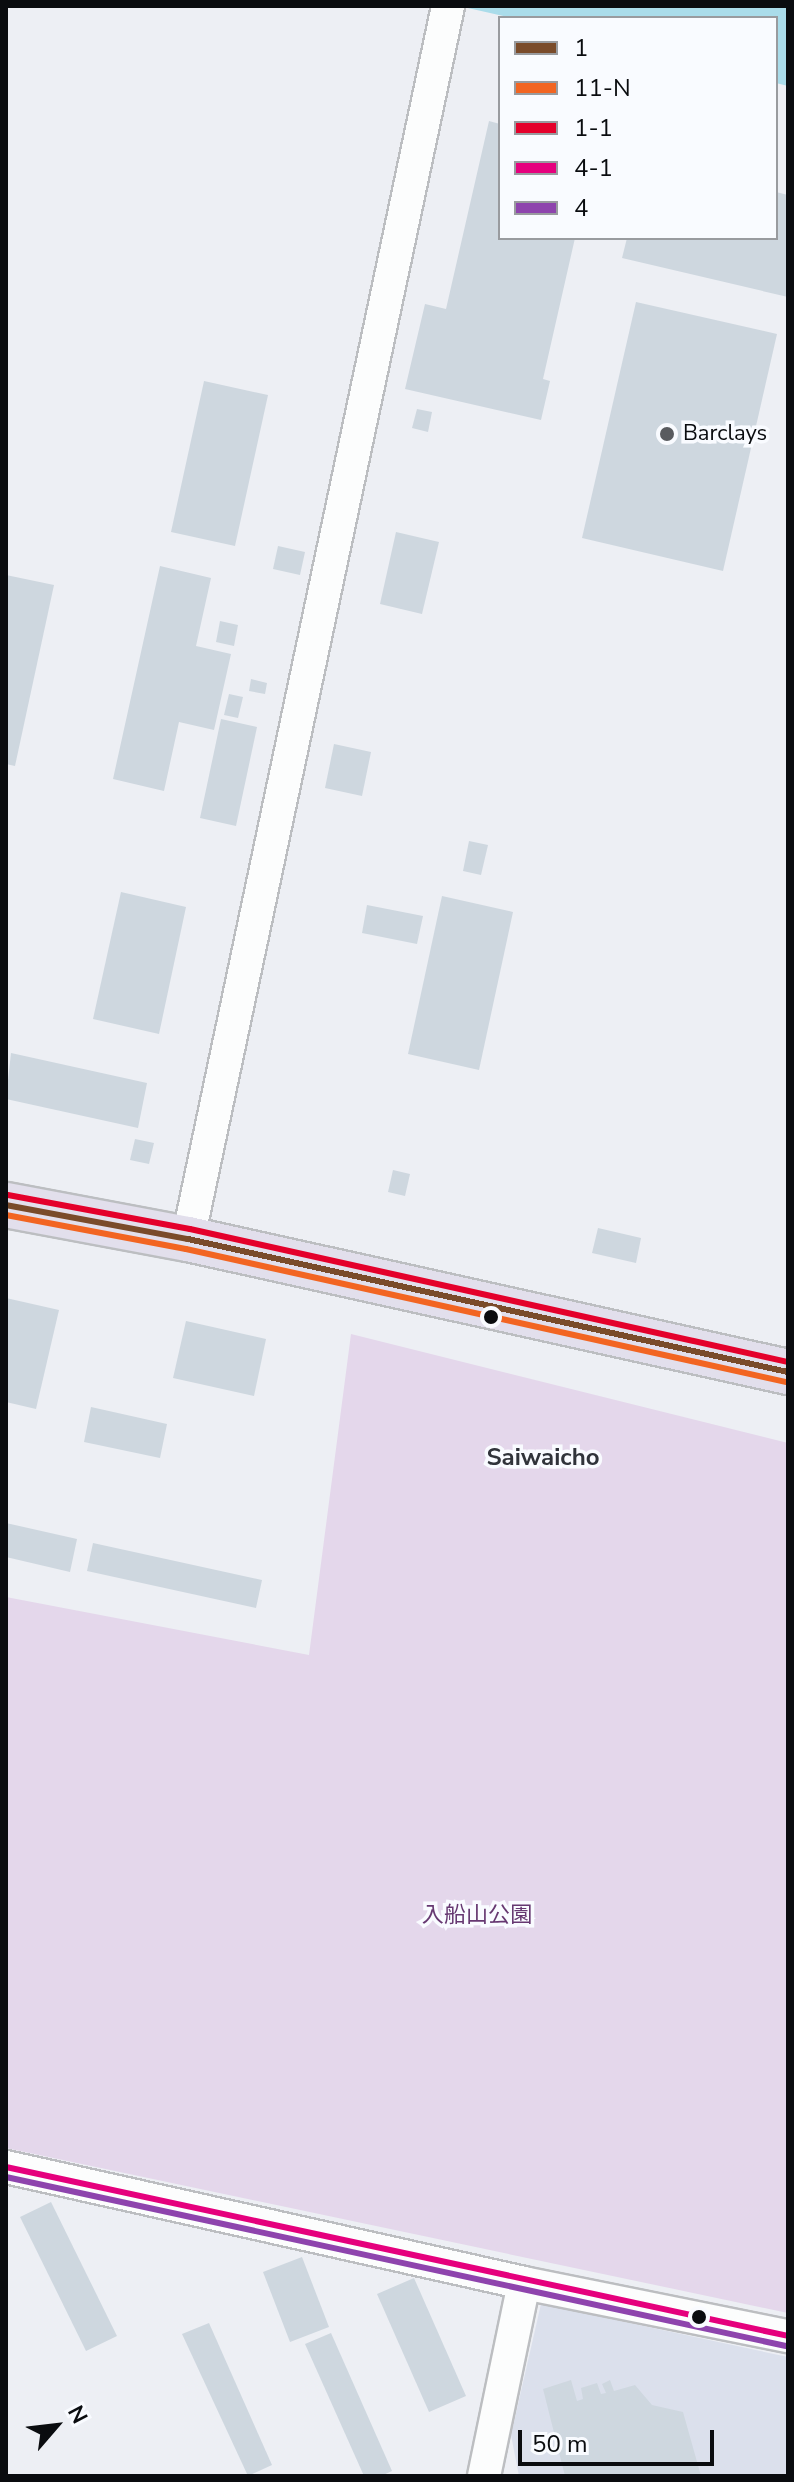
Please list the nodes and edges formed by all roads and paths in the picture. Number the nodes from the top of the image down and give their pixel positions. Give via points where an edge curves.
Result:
1 (447, 8) edge
2 (6, 1205) edge
3 (188, 1239) junction
4 (788, 1372) edge
5 (6, 2167) edge
6 (524, 2283) junction
7 (788, 2336) edge
8 (484, 2476) edge

1 - 3 street
2 - 3 highway
3 - 4 highway
5 - 6 street
6 - 7 street
6 - 8 street

